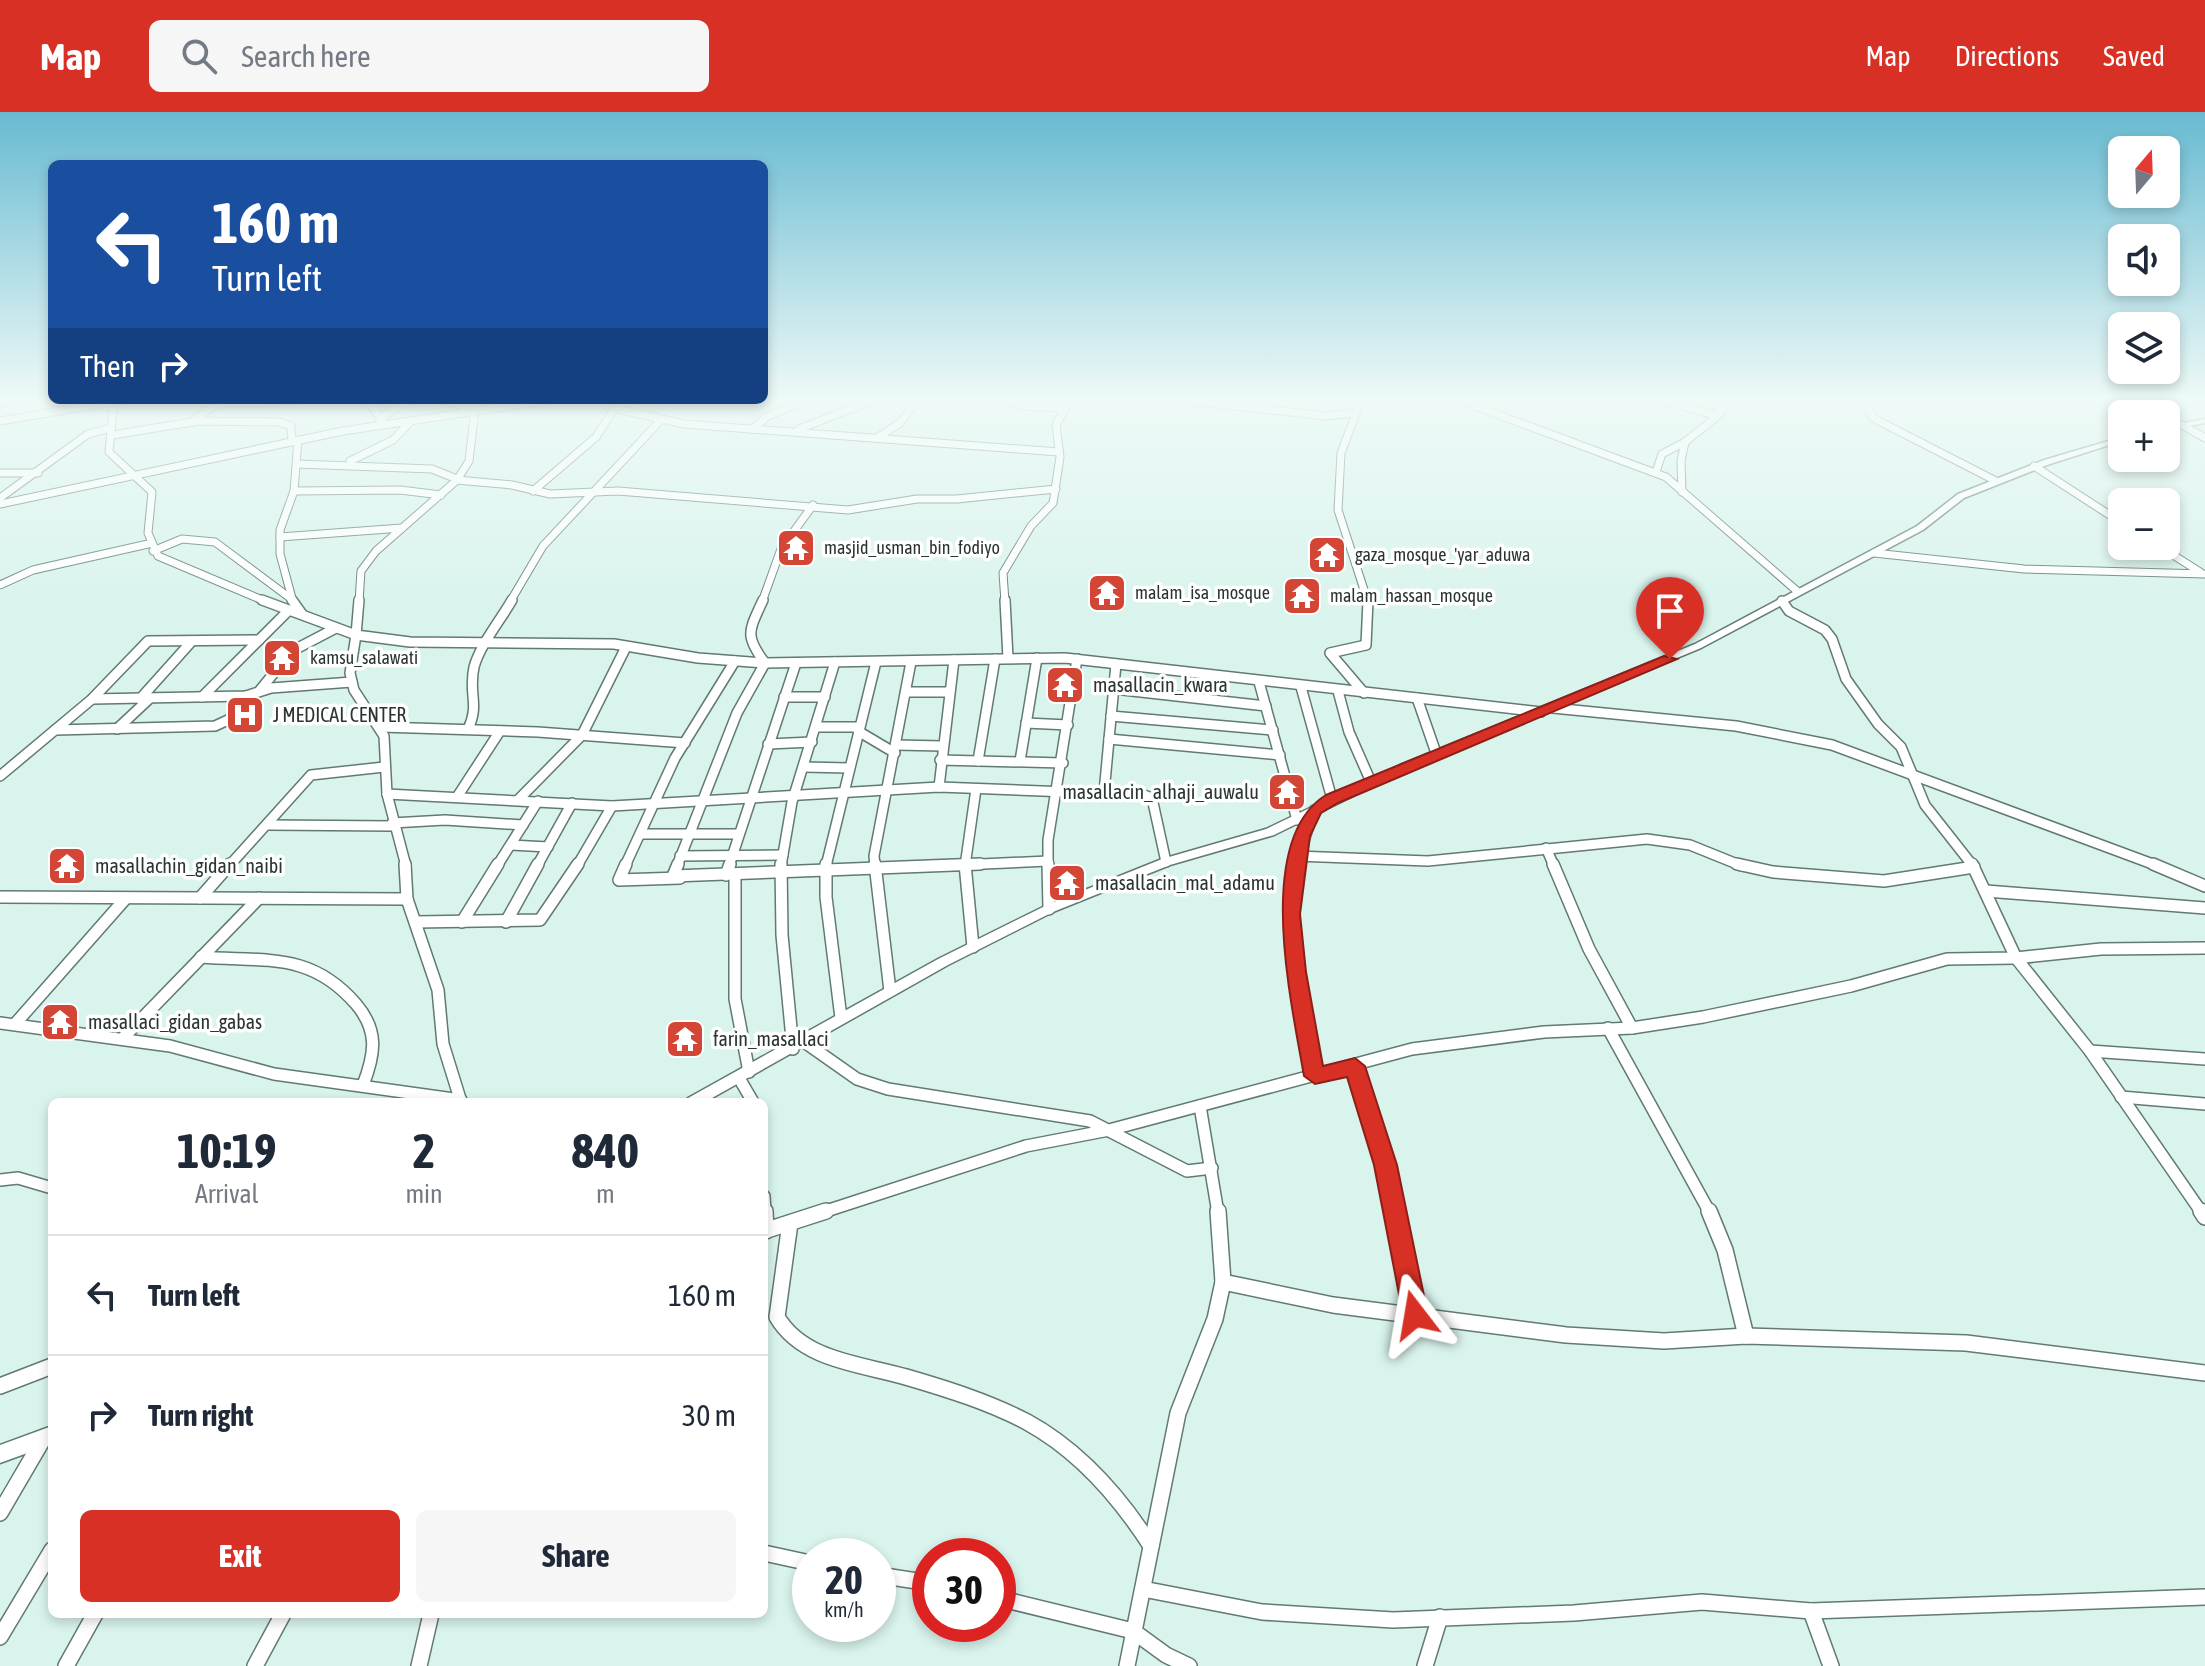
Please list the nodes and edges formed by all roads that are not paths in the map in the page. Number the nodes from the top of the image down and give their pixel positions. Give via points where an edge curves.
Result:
1 (125, 472) edge
2 (158, 472) edge
3 (296, 472) edge
4 (438, 472) edge
5 (462, 472) edge
6 (556, 472) edge
7 (614, 472) edge
8 (1057, 472) edge
9 (1338, 472) edge
10 (1656, 472) edge
11 (1681, 472) edge
12 (1977, 472) edge
13 (2020, 472) edge
14 (2043, 472) edge
15 (0, 473) edge
16 (39, 473) joint
17 (133, 477) junction
18 (457, 480) junction
19 (1996, 481) junction
20 (1056, 489) junction
21 (294, 491) junction
22 (533, 491) junction
23 (1682, 492) junction
24 (594, 493) junction
25 (441, 495) junction
26 (0, 501) edge
27 (813, 505) junction
28 (2108, 514) edge
29 (403, 528) junction
30 (280, 537) junction
31 (151, 548) junction
32 (1874, 553) junction
33 (2180, 559) edge
34 (2204, 574) edge
35 (0, 585) edge
36 (1797, 591) junction
37 (290, 598) junction
38 (1782, 601) junction
39 (289, 610) junction
40 (305, 618) junction
41 (336, 628) junction
42 (356, 635) junction
43 (259, 640) junction
44 (192, 641) junction
45 (485, 641) junction
46 (626, 647) junction
47 (1008, 658) junction
48 (1037, 658) junction
49 (995, 659) junction
50 (1077, 659) junction
51 (954, 660) junction
52 (735, 661) junction
53 (835, 662) junction
54 (876, 662) junction
55 (911, 662) junction
56 (765, 663) junction
57 (796, 663) junction
58 (1116, 664) junction
59 (352, 682) junction
60 (1259, 682) junction
61 (1301, 687) junction
62 (1114, 689) junction
63 (1338, 691) junction
64 (259, 692) junction
65 (906, 692) junction
66 (949, 692) junction
67 (1364, 693) junction
68 (246, 696) junction
69 (202, 697) junction
70 (784, 697) junction
71 (825, 697) junction
72 (1417, 698) junction
73 (92, 699) junction
74 (145, 699) junction
75 (1266, 706) junction
76 (1547, 710) junction
77 (1111, 716) junction
78 (1026, 723) junction
79 (1068, 725) junction
80 (381, 727) junction
81 (817, 727) junction
82 (117, 729) junction
83 (468, 729) junction
84 (858, 729) junction
85 (55, 730) junction
86 (1273, 730) junction
87 (500, 731) junction
88 (582, 735) junction
89 (1109, 739) junction
90 (812, 742) junction
91 (685, 743) junction
92 (768, 744) junction
93 (943, 746) junction
94 (895, 749) junction
95 (1436, 753) junction
96 (1280, 755) junction
97 (940, 760) junction
98 (978, 761) junction
99 (1020, 761) junction
100 (1063, 763) junction
101 (384, 767) junction
102 (804, 767) junction
103 (849, 768) junction
104 (0, 776) edge
105 (1913, 778) junction
106 (1371, 782) junction
107 (939, 787) junction
108 (976, 789) junction
109 (888, 791) junction
110 (1058, 791) junction
111 (1104, 793) junction
112 (387, 794) junction
113 (842, 794) junction
114 (457, 797) junction
115 (795, 797) junction
116 (749, 798) junction
117 (1332, 799) junction
118 (518, 800) junction
119 (701, 800) junction
120 (538, 801) junction
121 (572, 803) junction
122 (654, 804) junction
123 (612, 806) junction
124 (1314, 810) junction
125 (1297, 820) junction
126 (393, 824) junction
127 (268, 825) junction
128 (523, 825) junction
129 (641, 834) junction
130 (737, 834) junction
131 (688, 835) junction
132 (511, 845) junction
133 (548, 847) junction
134 (1546, 848) junction
135 (783, 855) junction
136 (680, 856) junction
137 (1296, 856) junction
138 (730, 857) junction
139 (1048, 861) junction
140 (1166, 862) junction
141 (965, 863) junction
142 (873, 867) junction
143 (1974, 867) junction
144 (826, 870) junction
145 (782, 874) junction
146 (730, 875) junction
147 (680, 878) junction
148 (2205, 886) edge
149 (1986, 891) junction
150 (0, 897) edge
151 (126, 898) junction
152 (200, 898) junction
153 (259, 898) junction
154 (407, 899) junction
155 (2205, 908) edge
156 (1049, 909) junction
157 (416, 922) junction
158 (462, 922) junction
159 (506, 922) junction
160 (973, 947) junction
161 (2205, 948) edge
162 (201, 957) junction
163 (2016, 958) junction
164 (890, 991) junction
165 (841, 1018) junction
166 (0, 1023) edge
167 (15, 1024) junction
168 (1608, 1028) junction
169 (1632, 1028) junction
170 (122, 1039) junction
171 (798, 1045) junction
172 (2090, 1051) junction
173 (2205, 1059) edge
174 (1355, 1066) junction
175 (744, 1075) junction
176 (1315, 1076) junction
177 (363, 1085) junction
178 (2121, 1097) junction
179 (443, 1098) edge
180 (460, 1098) edge
181 (701, 1098) edge
182 (752, 1098) edge
183 (2205, 1104) edge
184 (1200, 1106) junction
185 (1109, 1130) junction
186 (1212, 1168) junction
187 (0, 1180) edge
188 (48, 1187) edge
189 (2205, 1217) edge
190 (790, 1223) junction
191 (768, 1230) edge
192 (1223, 1282) junction
193 (1415, 1315) junction
194 (1746, 1336) junction
195 (48, 1368) edge
196 (2205, 1373) edge
197 (0, 1386) edge
198 (47, 1437) edge
199 (0, 1454) edge
200 (0, 1513) edge
201 (1152, 1546) junction
202 (768, 1554) edge
203 (48, 1557) edge
204 (792, 1559) edge
205 (1143, 1589) junction
206 (2205, 1597) edge
207 (1016, 1602) edge
208 (1811, 1611) junction
209 (1440, 1617) junction
210 (93, 1618) edge
211 (281, 1618) edge
212 (430, 1618) edge
213 (1133, 1631) junction
214 (0, 1637) edge
215 (66, 1666) edge
216 (255, 1666) edge
217 (419, 1666) edge
218 (1127, 1666) edge
219 (1189, 1666) edge
220 (1425, 1666) edge
221 (1831, 1666) edge

1 - 17 street
2 - 17 street
3 - 21 street
4 - 18 street
5 - 18 street
6 - 22 street
7 - 24 street
8 - 20 street
9 - 67 street via 1344,538 1367,593 1366,645 1330,653
10 - 23 street
11 - 23 street
12 - 19 street
13 - 19 street
14 - 28 street
15 - 16 street
16 - 26 street
17 - 26 street
17 - 31 street via 152,492 146,521
18 - 22 street
18 - 25 street
19 - 32 street via 1961,496 1920,528
20 - 27 street via 917,499 848,510
20 - 47 street via 1053,503 1031,526 1003,573
21 - 25 street
21 - 30 street
22 - 24 street
23 - 36 street
24 - 27 street
24 - 45 street via 543,546
25 - 29 street
27 - 56 street via 781,549 749,631 750,643
29 - 30 street
29 - 42 street via 361,571
30 - 37 street
31 - 35 street via 33,570
31 - 37 street via 182,539 215,542
31 - 39 street via 193,573
32 - 34 street via 2024,569
32 - 36 street
33 - 34 street
36 - 38 street
37 - 40 street
38 - 76 street via 1698,646
38 - 105 street via 1832,639 1846,679 1901,747
39 - 40 street
39 - 43 street
40 - 41 street
41 - 42 street
41 - 64 street via 292,651
42 - 45 street via 410,642
42 - 59 street
43 - 44 street
43 - 69 street
44 - 73 street via 148,641
44 - 74 street
45 - 46 street
45 - 83 street via 470,688 476,712
46 - 52 street
46 - 88 street
47 - 48 street
47 - 49 street
48 - 50 street
48 - 78 street
49 - 51 street
49 - 98 street
50 - 58 street
50 - 79 street
51 - 55 street
51 - 66 street
52 - 56 street
52 - 91 street
53 - 54 street
53 - 57 street
53 - 71 street
54 - 55 street
54 - 84 street
55 - 65 street
56 - 57 street
56 - 119 street via 737,713
57 - 70 street
58 - 60 street
58 - 62 street
59 - 64 street
59 - 80 street
60 - 61 street
60 - 75 street
61 - 63 street
61 - 117 street
62 - 75 street
62 - 77 street
63 - 67 street
63 - 106 street
64 - 68 street
65 - 66 street
65 - 94 street
66 - 93 street
67 - 72 street
68 - 69 street
68 - 82 street via 230,719 215,726
69 - 74 street
70 - 71 street
70 - 92 street
71 - 81 street
72 - 76 street
72 - 95 street
73 - 74 street
73 - 85 street
74 - 82 street
75 - 86 street
76 - 95 street
76 - 105 street via 1689,720 1801,738 1865,756
77 - 86 street
77 - 89 street
78 - 79 street
78 - 99 street
79 - 100 street
80 - 83 street
80 - 101 street
81 - 84 street
81 - 90 street
82 - 85 street
83 - 87 street
84 - 94 street
84 - 103 street
85 - 104 street
86 - 96 street
87 - 88 street
87 - 114 street
88 - 91 street
88 - 118 street
89 - 96 street
89 - 111 street
90 - 92 street
90 - 102 street
91 - 122 street
92 - 116 street
93 - 94 street
93 - 97 street
94 - 109 street
95 - 106 street
96 - 125 street
97 - 98 street
97 - 107 street
98 - 99 street
99 - 100 street
100 - 110 street
101 - 112 street
101 - 127 street via 311,775
102 - 103 street
102 - 115 street
103 - 113 street
105 - 143 street via 1925,805
105 - 148 street
106 - 117 street
107 - 108 street
107 - 109 street
108 - 110 street
108 - 141 street
109 - 113 street
109 - 142 street
110 - 111 street
110 - 139 street
111 - 140 street via 1152,798
112 - 114 street
112 - 126 street
113 - 115 street
113 - 144 street
114 - 118 street
115 - 116 street
115 - 135 street
116 - 119 street
116 - 130 street
117 - 124 street
118 - 120 street
119 - 122 street
119 - 131 street
120 - 121 street
120 - 128 street
121 - 123 street
121 - 133 street
122 - 123 street
122 - 129 street
123 - 159 street via 545,915 533,922
124 - 125 street
124 - 137 street
125 - 140 street
126 - 127 street
126 - 128 street via 445,820
126 - 154 street via 406,868
127 - 152 street
128 - 132 street
129 - 131 street
129 - 147 street via 619,880
130 - 131 street
130 - 138 street
131 - 136 street
132 - 133 street
132 - 158 street
133 - 159 street
134 - 137 street via 1428,861
134 - 143 street via 1670,841 1757,870 1884,881
134 - 169 street via 1589,949
135 - 138 street
135 - 145 street
136 - 138 street
136 - 147 street via 673,876
137 - 176 street via 1291,914 1296,972
138 - 146 street
139 - 141 street
139 - 156 street
140 - 156 street
141 - 142 street
141 - 160 street
142 - 144 street
142 - 164 street
143 - 149 street
144 - 145 street
144 - 165 street
145 - 146 street
145 - 171 street
146 - 147 street
146 - 175 street via 737,1034
149 - 155 street
149 - 163 street
150 - 151 street
151 - 152 street
151 - 167 street
152 - 153 street
153 - 154 street
153 - 162 street
154 - 157 street
156 - 160 street
157 - 158 street
157 - 180 street via 438,990 443,1044
158 - 159 street
160 - 164 street
161 - 163 street via 2101,949
162 - 170 street
162 - 177 street via 326,974 376,1035
163 - 169 street via 1947,959 1851,986
163 - 172 street
164 - 165 street
165 - 171 street
166 - 167 street
167 - 170 street
168 - 169 street
168 - 174 street via 1412,1049
168 - 194 street via 1701,1191 1725,1250
170 - 177 street via 274,1074
171 - 175 street
171 - 185 street via 888,1089 1090,1121
172 - 173 street
172 - 178 street
174 - 176 street
174 - 193 street via 1385,1165
175 - 181 street
175 - 182 street
176 - 184 street
177 - 179 street
178 - 183 street
178 - 189 street
184 - 185 street
184 - 186 street
185 - 186 street via 1187,1171
185 - 190 street via 1026,1146
186 - 192 street
187 - 188 street via 18,1178
190 - 191 street
190 - 201 street via 780,1326 822,1355 969,1398 1051,1435 1107,1483
192 - 193 street via 1333,1305
192 - 201 street via 1215,1319 1178,1413
193 - 194 street via 1566,1335 1664,1341
194 - 196 street via 1966,1343
195 - 197 street
198 - 199 street
198 - 200 street
201 - 205 street
202 - 204 street
203 - 214 street
205 - 209 street via 1262,1612 1363,1619
205 - 213 street
206 - 208 street
207 - 213 street
208 - 209 street via 1702,1602
208 - 221 street
209 - 220 street
210 - 215 street
211 - 216 street
212 - 217 street
213 - 218 street
213 - 219 street

